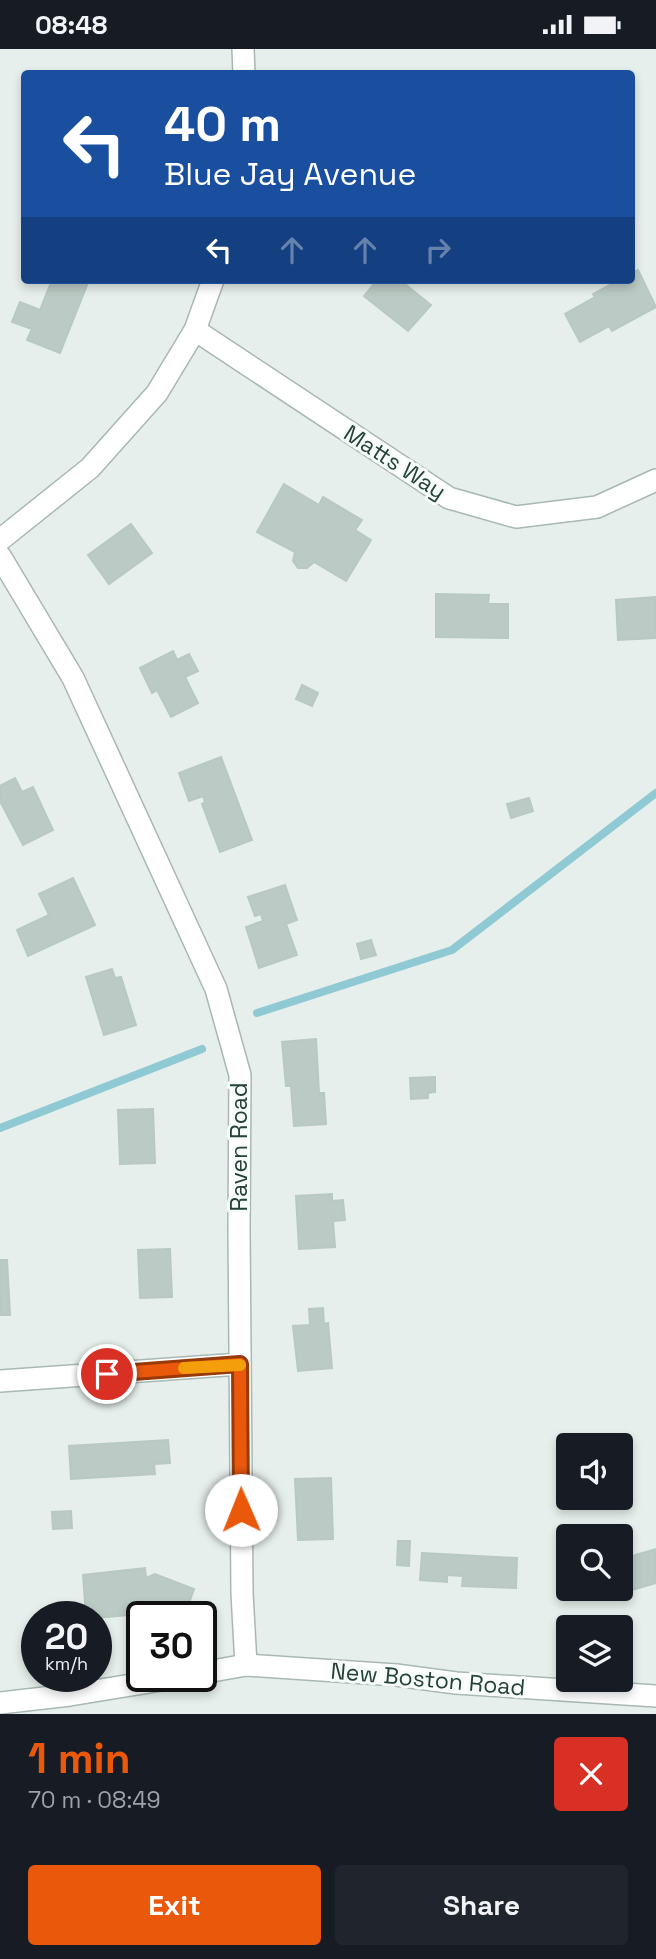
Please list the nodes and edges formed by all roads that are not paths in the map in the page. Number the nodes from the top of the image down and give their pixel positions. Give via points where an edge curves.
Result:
1 (243, 49) edge
2 (244, 70) edge
3 (212, 284) edge
4 (195, 330) junction
5 (656, 480) edge
6 (0, 540) edge
7 (0, 556) edge
8 (240, 1364) junction
9 (0, 1381) edge
10 (246, 1665) junction
11 (217, 1670) edge
12 (126, 1686) edge
13 (656, 1696) edge
14 (0, 1703) edge

1 - 2 street
3 - 4 street
4 - 5 street, Matts Way via 449,498 516,517 597,507
4 - 6 street via 158,393 90,468
7 - 8 street, Raven Road via 73,678 216,989 240,1075
8 - 9 street
8 - 10 street, Raven Road
10 - 11 street, New Boston Road
10 - 13 street, New Boston Road
12 - 14 street

